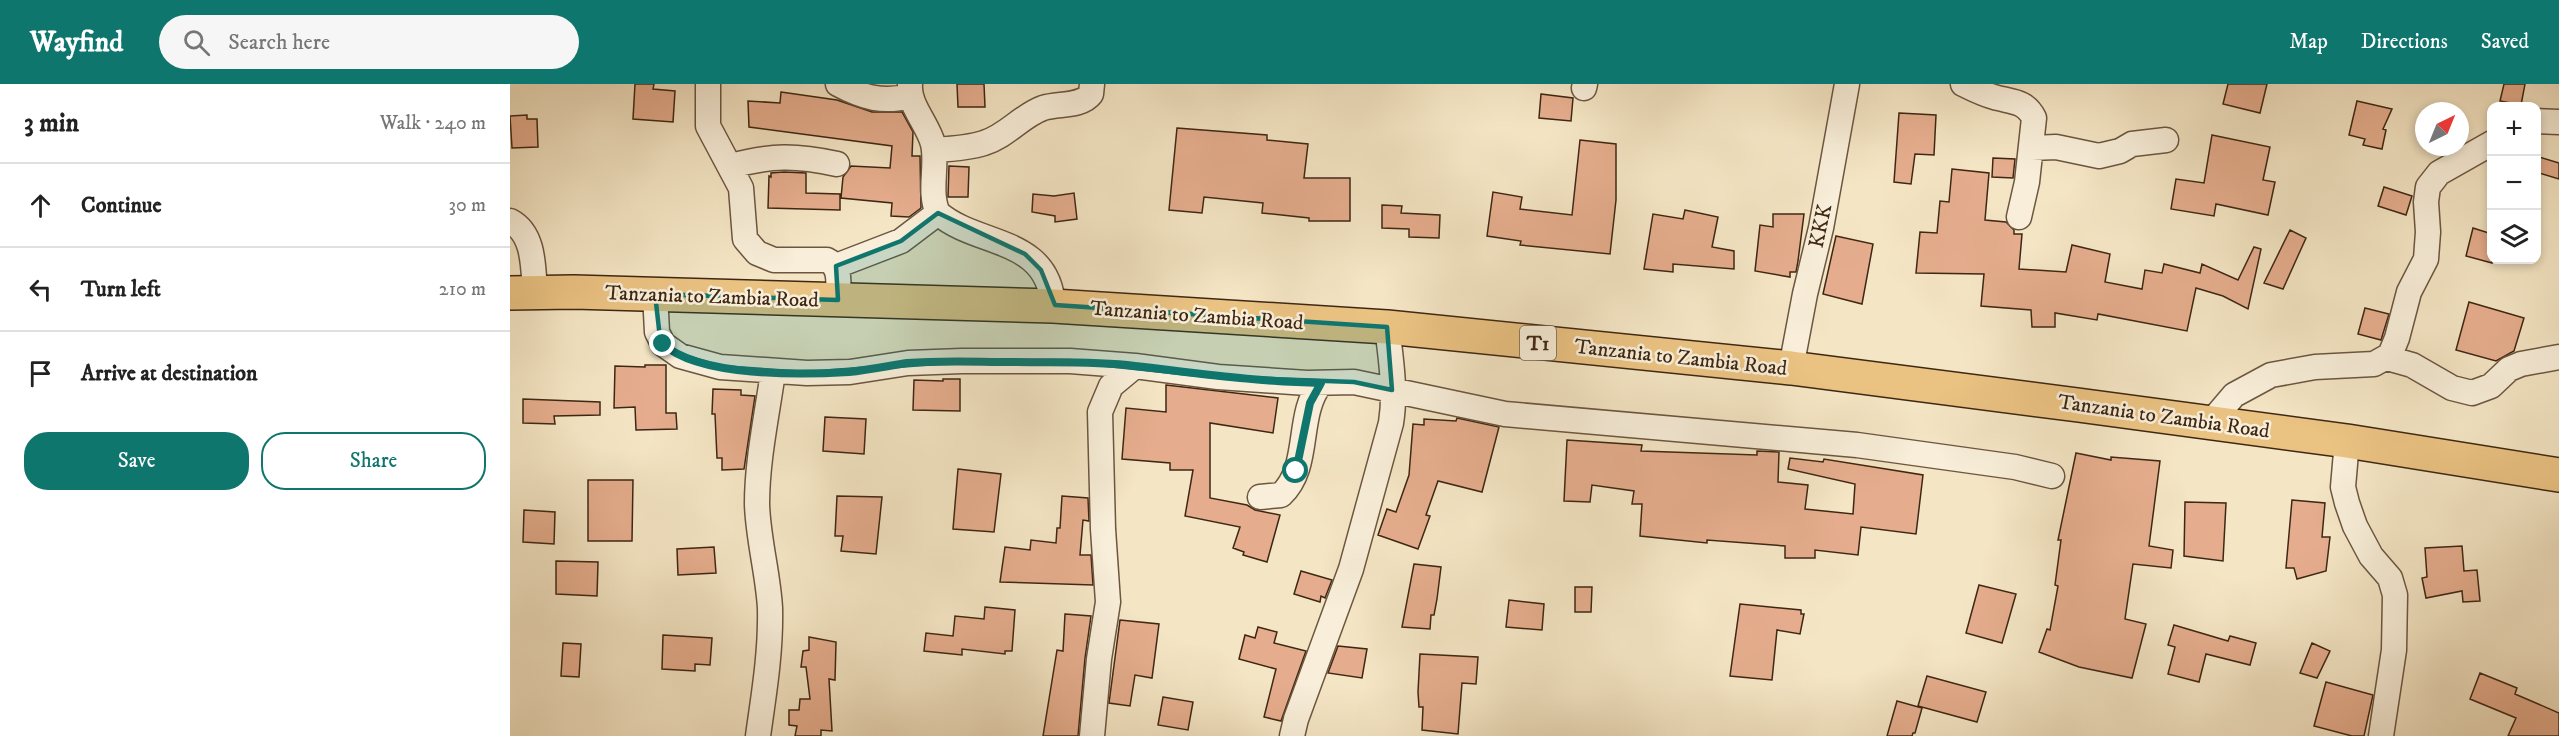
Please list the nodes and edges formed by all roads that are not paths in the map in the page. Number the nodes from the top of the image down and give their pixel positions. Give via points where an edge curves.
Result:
1 (708, 84) edge
2 (838, 84) edge
3 (1092, 84) edge
4 (1847, 84) edge
5 (1963, 84) edge
6 (911, 90) edge
7 (2541, 121) edge
8 (2559, 122) edge
9 (2166, 140) dead end
10 (2487, 146) edge
11 (2031, 148) junction
12 (934, 150) junction
13 (837, 164) dead end
14 (731, 166) junction
15 (938, 213) junction
16 (2019, 217) dead end
17 (510, 221) edge
18 (836, 266) junction
19 (523, 293) edge
20 (655, 294) junction
21 (838, 300) junction
22 (1053, 306) junction
23 (1387, 327) junction
24 (2559, 357) edge
25 (2387, 358) junction
26 (1136, 366) junction
27 (1791, 368) junction
28 (773, 372) junction
29 (1321, 383) junction
30 (1392, 390) junction
31 (2211, 422) junction
32 (2347, 441) junction
33 (2559, 475) edge
34 (2052, 476) dead end
35 (1260, 497) dead end
36 (758, 736) edge
37 (1092, 736) edge
38 (1292, 736) edge
39 (2381, 736) edge

1 - 14 street via 709,129
2 - 6 street via 884,100
3 - 12 street via 1086,100 1029,114 1002,136 984,143
4 - 27 street, KKK
5 - 11 street via 2024,105 2034,118
6 - 12 street
7 - 8 street
9 - 11 street via 2144,141 2099,156 2056,147
10 - 25 street via 2439,173 2428,187 2426,259 2409,292 2397,338
11 - 16 street
12 - 15 street
13 - 14 street via 800,156 764,158
14 - 18 street via 741,188 743,234 757,253 774,260 827,260
15 - 18 street via 901,241
15 - 22 street via 1025,254 1050,285
17 - 19 street via 528,241 532,259
18 - 21 street
19 - 20 highway, Tanzania to Zambia Road / T1
20 - 21 highway, Tanzania to Zambia Road / T1
20 - 28 street via 657,332 663,344 675,353 694,362
21 - 22 highway, Tanzania to Zambia Road / T1
22 - 23 highway, Tanzania to Zambia Road / T1
23 - 27 highway, Tanzania to Zambia Road / T1
23 - 30 street
24 - 25 street via 2521,364 2509,369 2491,386 2472,393 2452,388 2412,365
25 - 31 street via 2374,364 2315,367 2271,375 2234,395
26 - 28 street via 981,360 908,363 850,372
26 - 29 street via 1218,377
26 - 37 street via 1111,386 1100,412 1108,602
27 - 31 highway, Tanzania to Zambia Road / T1
28 - 36 street via 758,482 758,519 770,609 768,677
29 - 30 street via 1354,382
29 - 35 street via 1310,403 1293,481 1281,495
30 - 34 street via 1505,414 1857,445 2015,467
30 - 38 street via 1391,423 1351,569
31 - 32 highway, Tanzania to Zambia Road / T1
32 - 33 highway, Tanzania to Zambia Road / T1
32 - 39 street via 2343,487 2347,503 2370,556 2390,578 2395,595 2394,650

